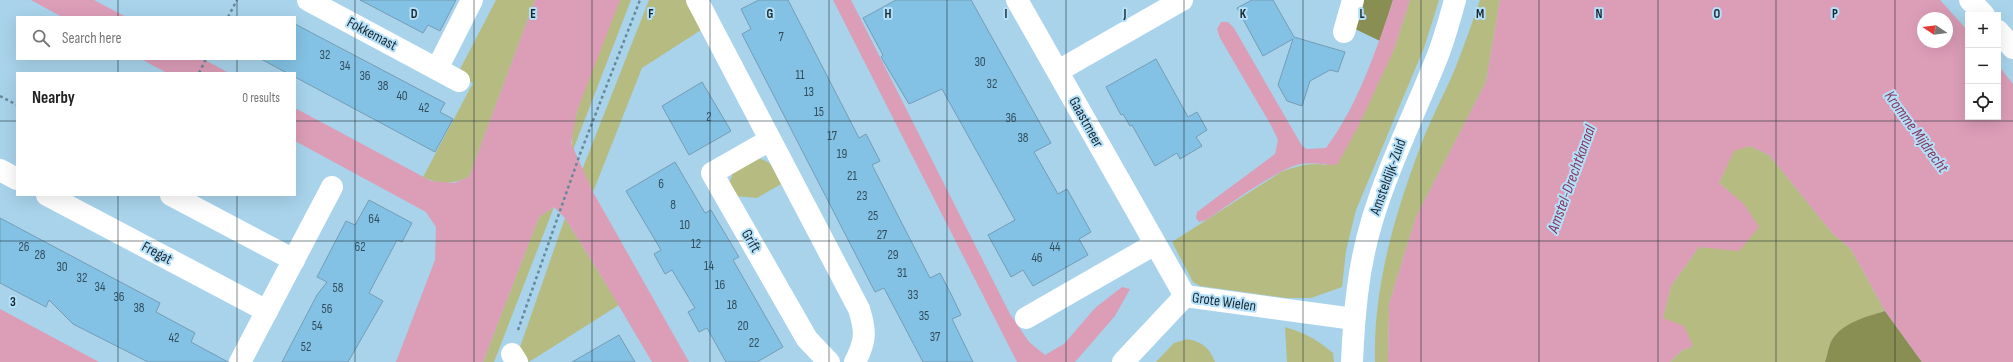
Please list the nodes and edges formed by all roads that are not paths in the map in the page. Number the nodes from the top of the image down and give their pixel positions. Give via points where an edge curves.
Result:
1 (308, 0) edge
2 (472, 0) edge
3 (697, 0) edge
4 (1017, 0) edge
5 (1182, 0) edge
6 (1353, 0) edge
7 (1456, 0) edge
8 (1970, 0) edge
9 (1981, 12) edge
10 (1344, 32) dead end
11 (2001, 34) edge
12 (2013, 48) edge
13 (436, 68) junction
14 (1058, 71) junction
15 (459, 81) dead end
16 (770, 140) junction
17 (0, 170) edge
18 (16, 178) edge
19 (332, 187) dead end
20 (49, 196) edge
21 (173, 196) edge
22 (1155, 244) junction
23 (294, 260) junction
24 (1185, 296) junction
25 (267, 311) junction
26 (1026, 318) dead end
27 (1354, 319) junction
28 (240, 362) edge
29 (829, 362) edge
30 (855, 362) edge
31 (1123, 362) edge
32 (1352, 362) edge

1 - 13 street, Fokkemast
2 - 13 street
3 - 16 street
4 - 14 street, Gaastmeer
5 - 14 street
6 - 10 street
7 - 27 street, Amsteldijk-Zuid via 1438,55 1401,138 1372,222 1358,284
8 - 9 street
11 - 12 street
13 - 15 street, Fokkemast
14 - 22 street, Gaastmeer
16 - 29 street, Grift via 712,173 807,339
16 - 30 street via 859,309 865,329 862,349
17 - 18 street
19 - 23 street
20 - 25 street, Fregat
21 - 23 street
22 - 24 street, Gaastmeer
22 - 26 street
23 - 25 street
24 - 27 street, Grote Wielen
24 - 31 street, Grote Wielen
25 - 28 street
27 - 32 street, Amsteldijk-Zuid

